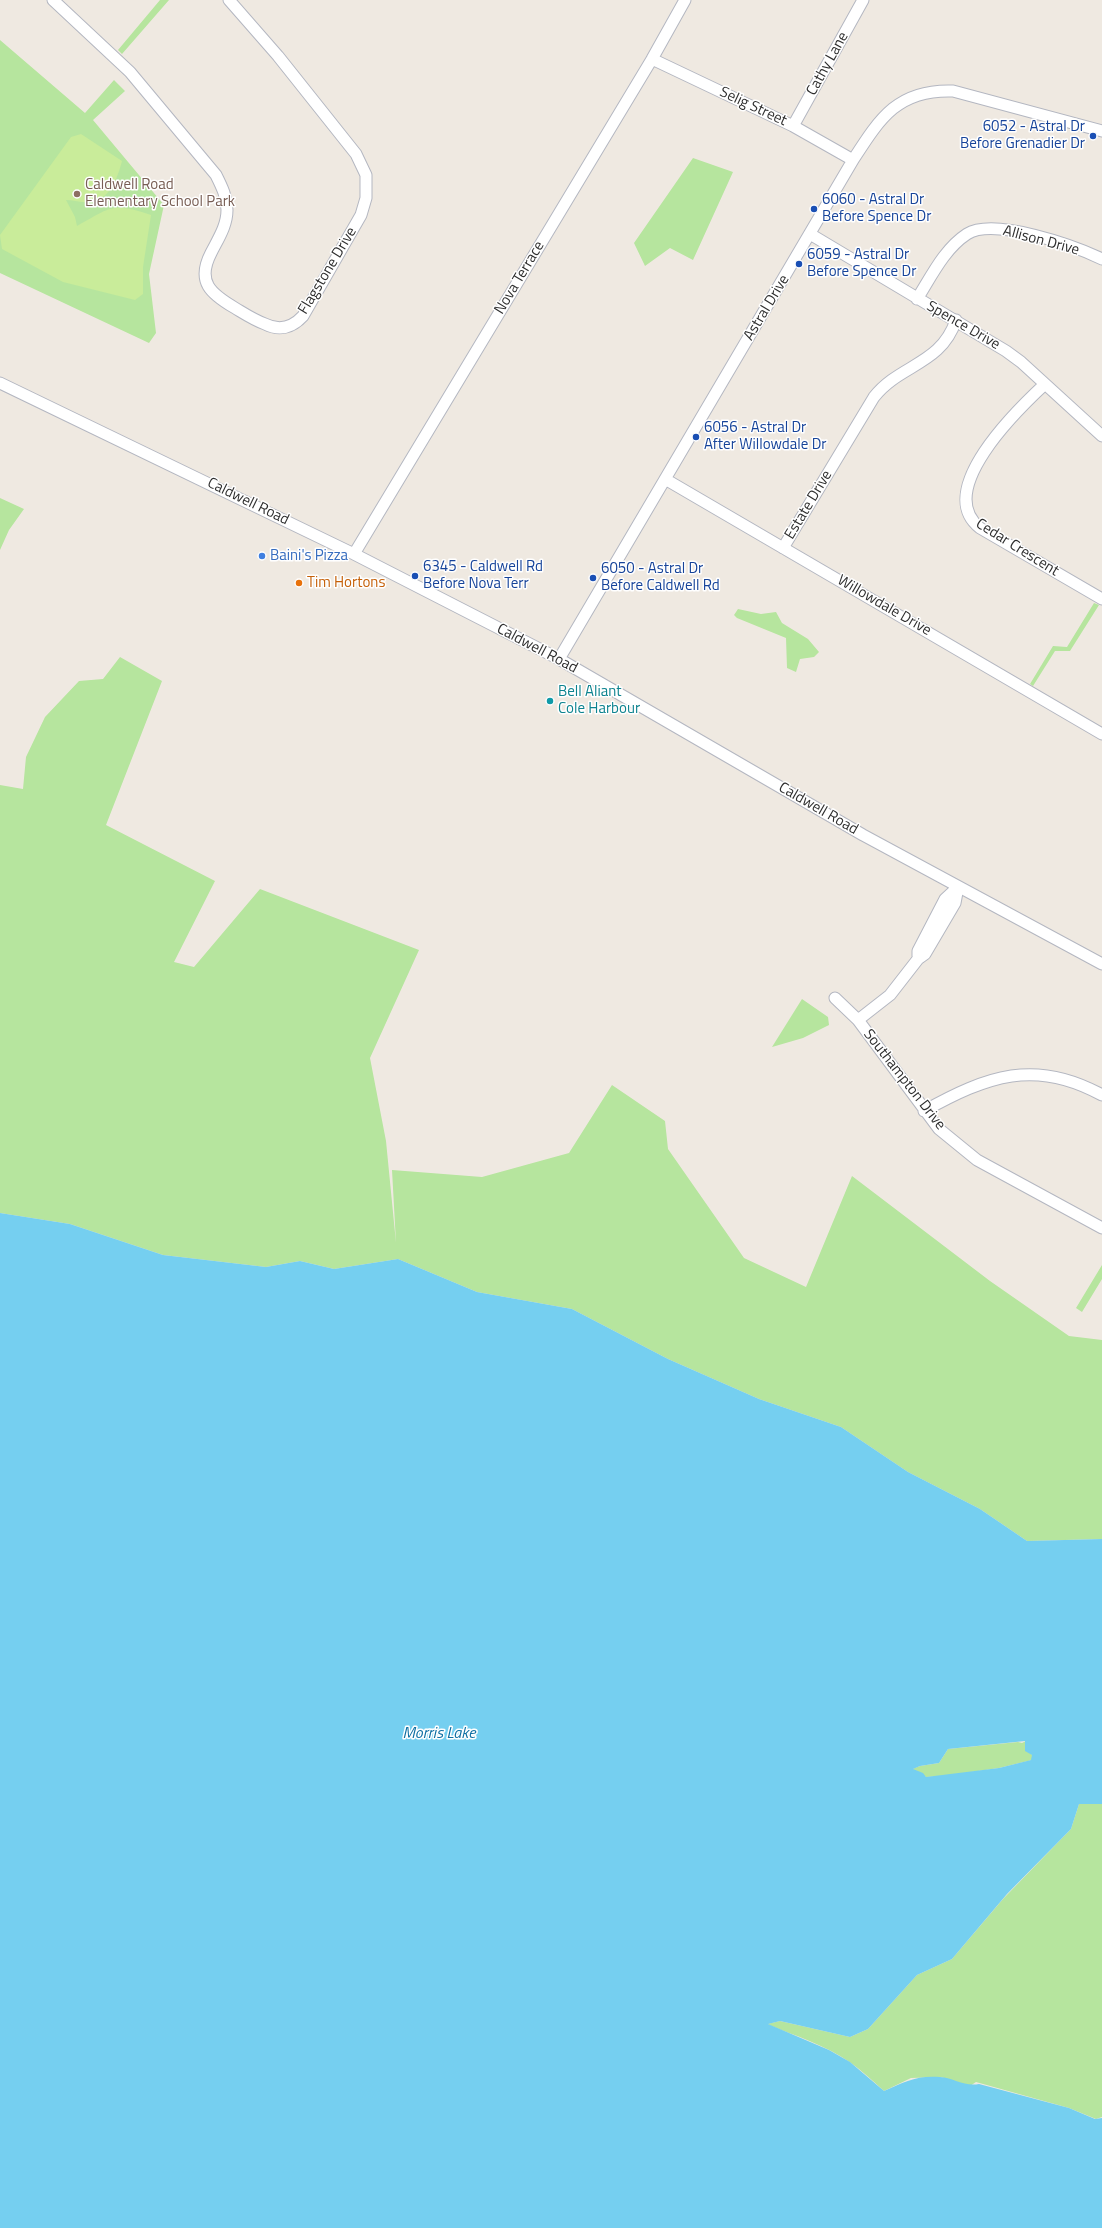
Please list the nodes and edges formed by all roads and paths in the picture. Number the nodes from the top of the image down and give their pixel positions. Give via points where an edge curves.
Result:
1 (53, 0) edge
2 (228, 0) edge
3 (685, 0) edge
4 (864, 1) edge
5 (652, 59) junction
6 (793, 126) junction
7 (1102, 131) edge
8 (853, 160) junction
9 (810, 234) junction
10 (1102, 259) edge
11 (917, 299) junction
12 (956, 320) junction
13 (0, 383) edge
14 (1045, 384) junction
15 (1102, 436) edge
16 (665, 479) junction
17 (783, 548) junction
18 (354, 554) junction
19 (1102, 598) edge
20 (559, 659) junction
21 (1102, 734) edge
22 (958, 887) junction
23 (1102, 964) edge
24 (835, 998) dead end
25 (858, 1020) junction
26 (1102, 1095) edge
27 (924, 1111) junction
28 (1102, 1228) edge

1 - 2 street, Flagstone Drive via 130,72 216,176 225,195 227,209 223,230 205,268 205,278 210,290 258,322 273,328 286,327 296,323 303,316 358,222 366,198 366,175 356,154 278,56
3 - 5 street, Nova Terrace
4 - 6 street, Cathy Lane
5 - 6 street, Selig Street
5 - 18 street, Nova Terrace
6 - 8 street, Selig Street
7 - 8 street, Astral Drive via 954,91 939,91 907,100 890,111 879,121
8 - 9 street, Astral Drive
9 - 11 street, Spence Drive
9 - 16 street, Astral Drive
10 - 11 street, Allison Drive via 1012,230 976,230 968,233 949,250
11 - 12 street, Spence Drive
12 - 14 street, Spence Drive via 1006,351
12 - 17 street, Estate Drive via 947,340 938,351 890,381 874,397
13 - 18 street, Caldwell Road
14 - 15 street, Spence Drive
14 - 19 street, Cedar Crescent via 1020,407 982,456 967,488 966,507 972,521 980,528
16 - 17 street, Willowdale Drive
16 - 20 street, Astral Drive
17 - 21 street, Willowdale Drive
18 - 20 street, Caldwell Road
20 - 22 street, Caldwell Road
22 - 23 street, Caldwell Road
22 - 25 street via 945,899 918,951 918,959 890,995
24 - 25 street, Southampton Drive
25 - 27 street, Southampton Drive
26 - 27 street via 1064,1078 1018,1074 968,1087
27 - 28 street, Southampton Drive via 939,1129 977,1160

